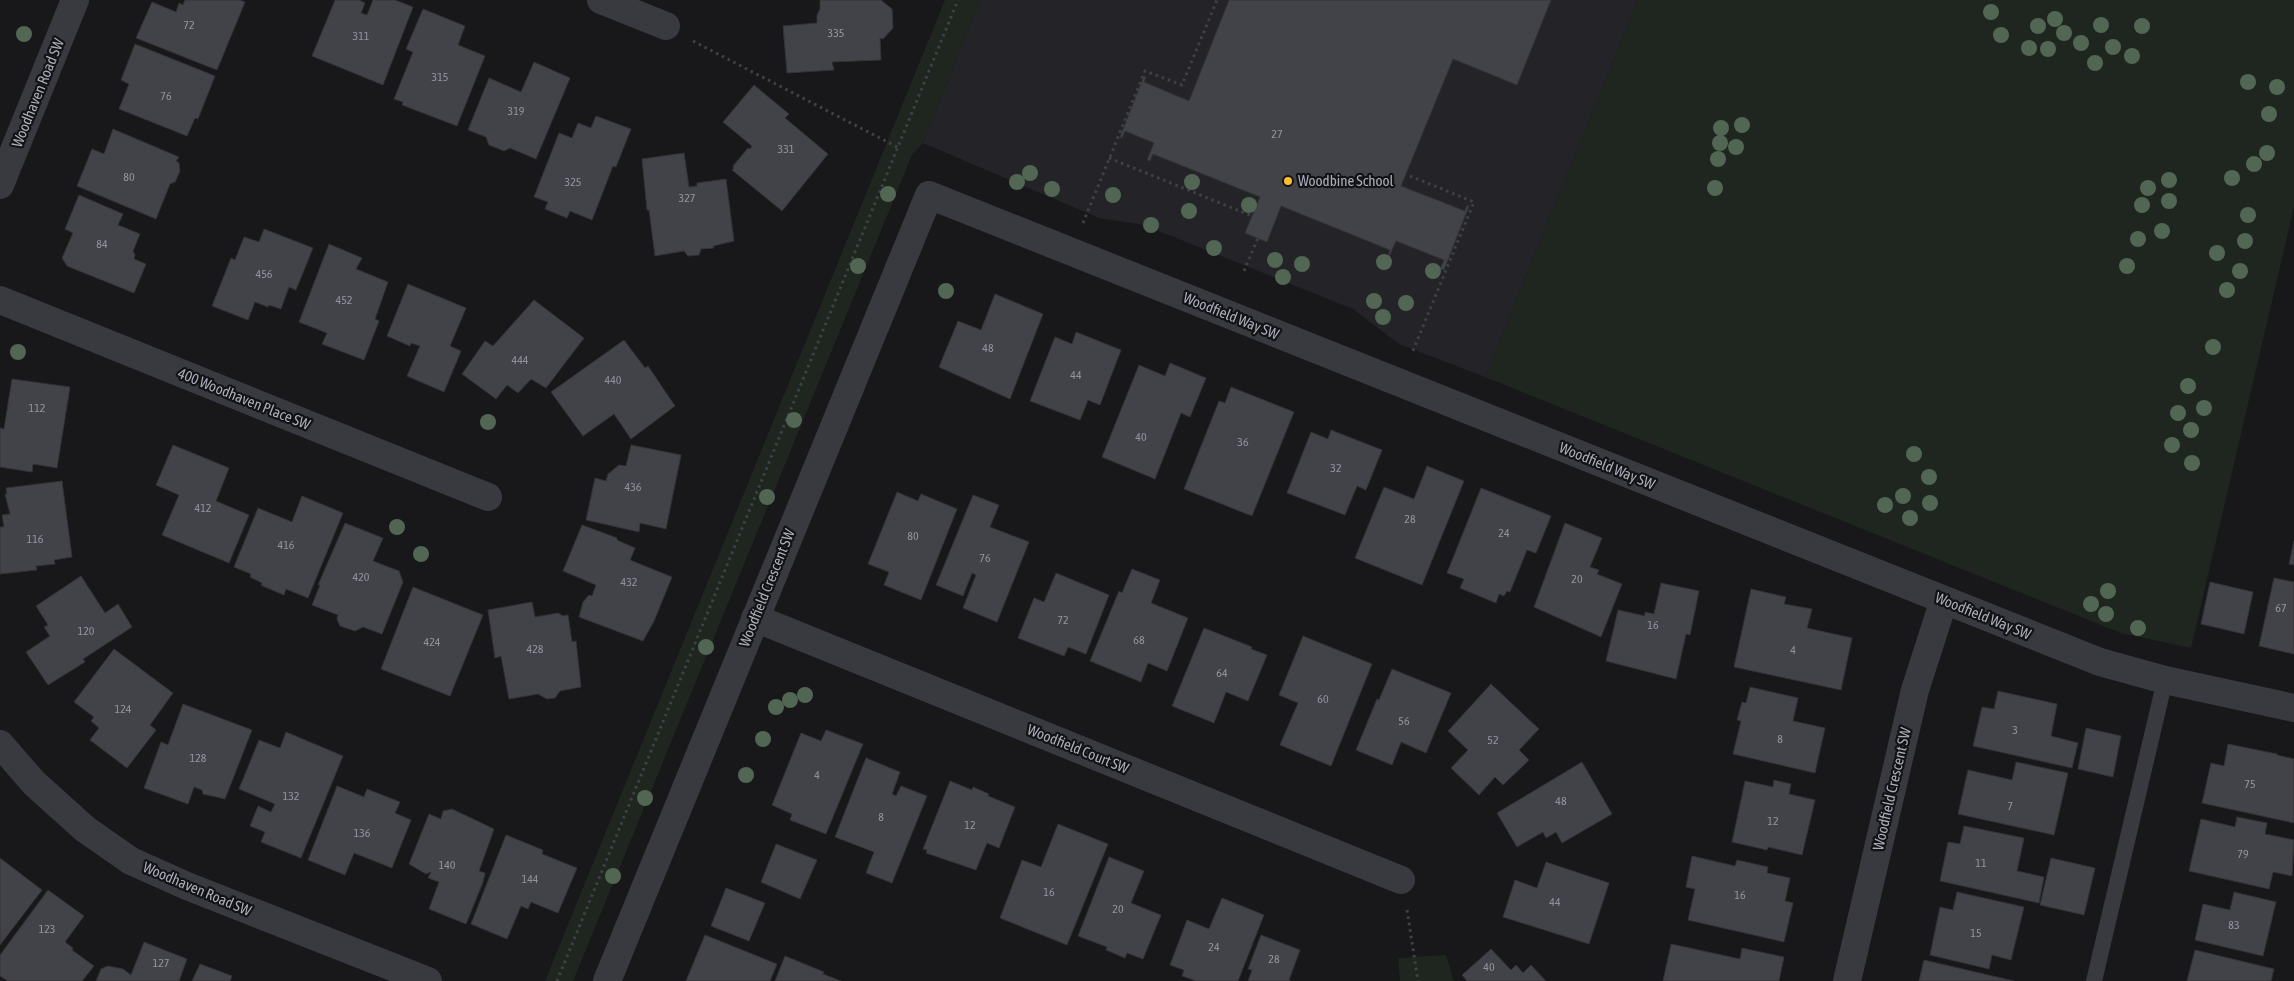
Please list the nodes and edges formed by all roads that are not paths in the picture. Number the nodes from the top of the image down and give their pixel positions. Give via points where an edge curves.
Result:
1 (75, 0) edge
2 (601, 0) edge
3 (666, 26) road end
4 (0, 185) edge
5 (929, 195) joint
6 (0, 300) edge
7 (488, 497) dead end
8 (1944, 600) junction
9 (755, 618) junction
10 (2165, 680) junction
11 (2294, 708) edge
12 (0, 744) edge
13 (1401, 880) road end
14 (428, 981) edge
15 (607, 981) edge
16 (1847, 981) edge
17 (2094, 981) edge

1 - 4 street, Woodhaven Road SW
2 - 3 street
5 - 8 street, Woodfield Way SW
5 - 9 street, Woodfield Crescent SW
6 - 7 street, 400 Woodhaven Place SW
8 - 10 street, Woodfield Way SW via 2100,662
8 - 16 street, Woodfield Crescent SW via 1915,690
9 - 13 street, Woodfield Court SW
9 - 15 street, Woodfield Crescent SW
10 - 11 street, Woodfield Way SW
10 - 17 lane
12 - 14 street, Woodhaven Road SW via 34,783 85,829 131,861

